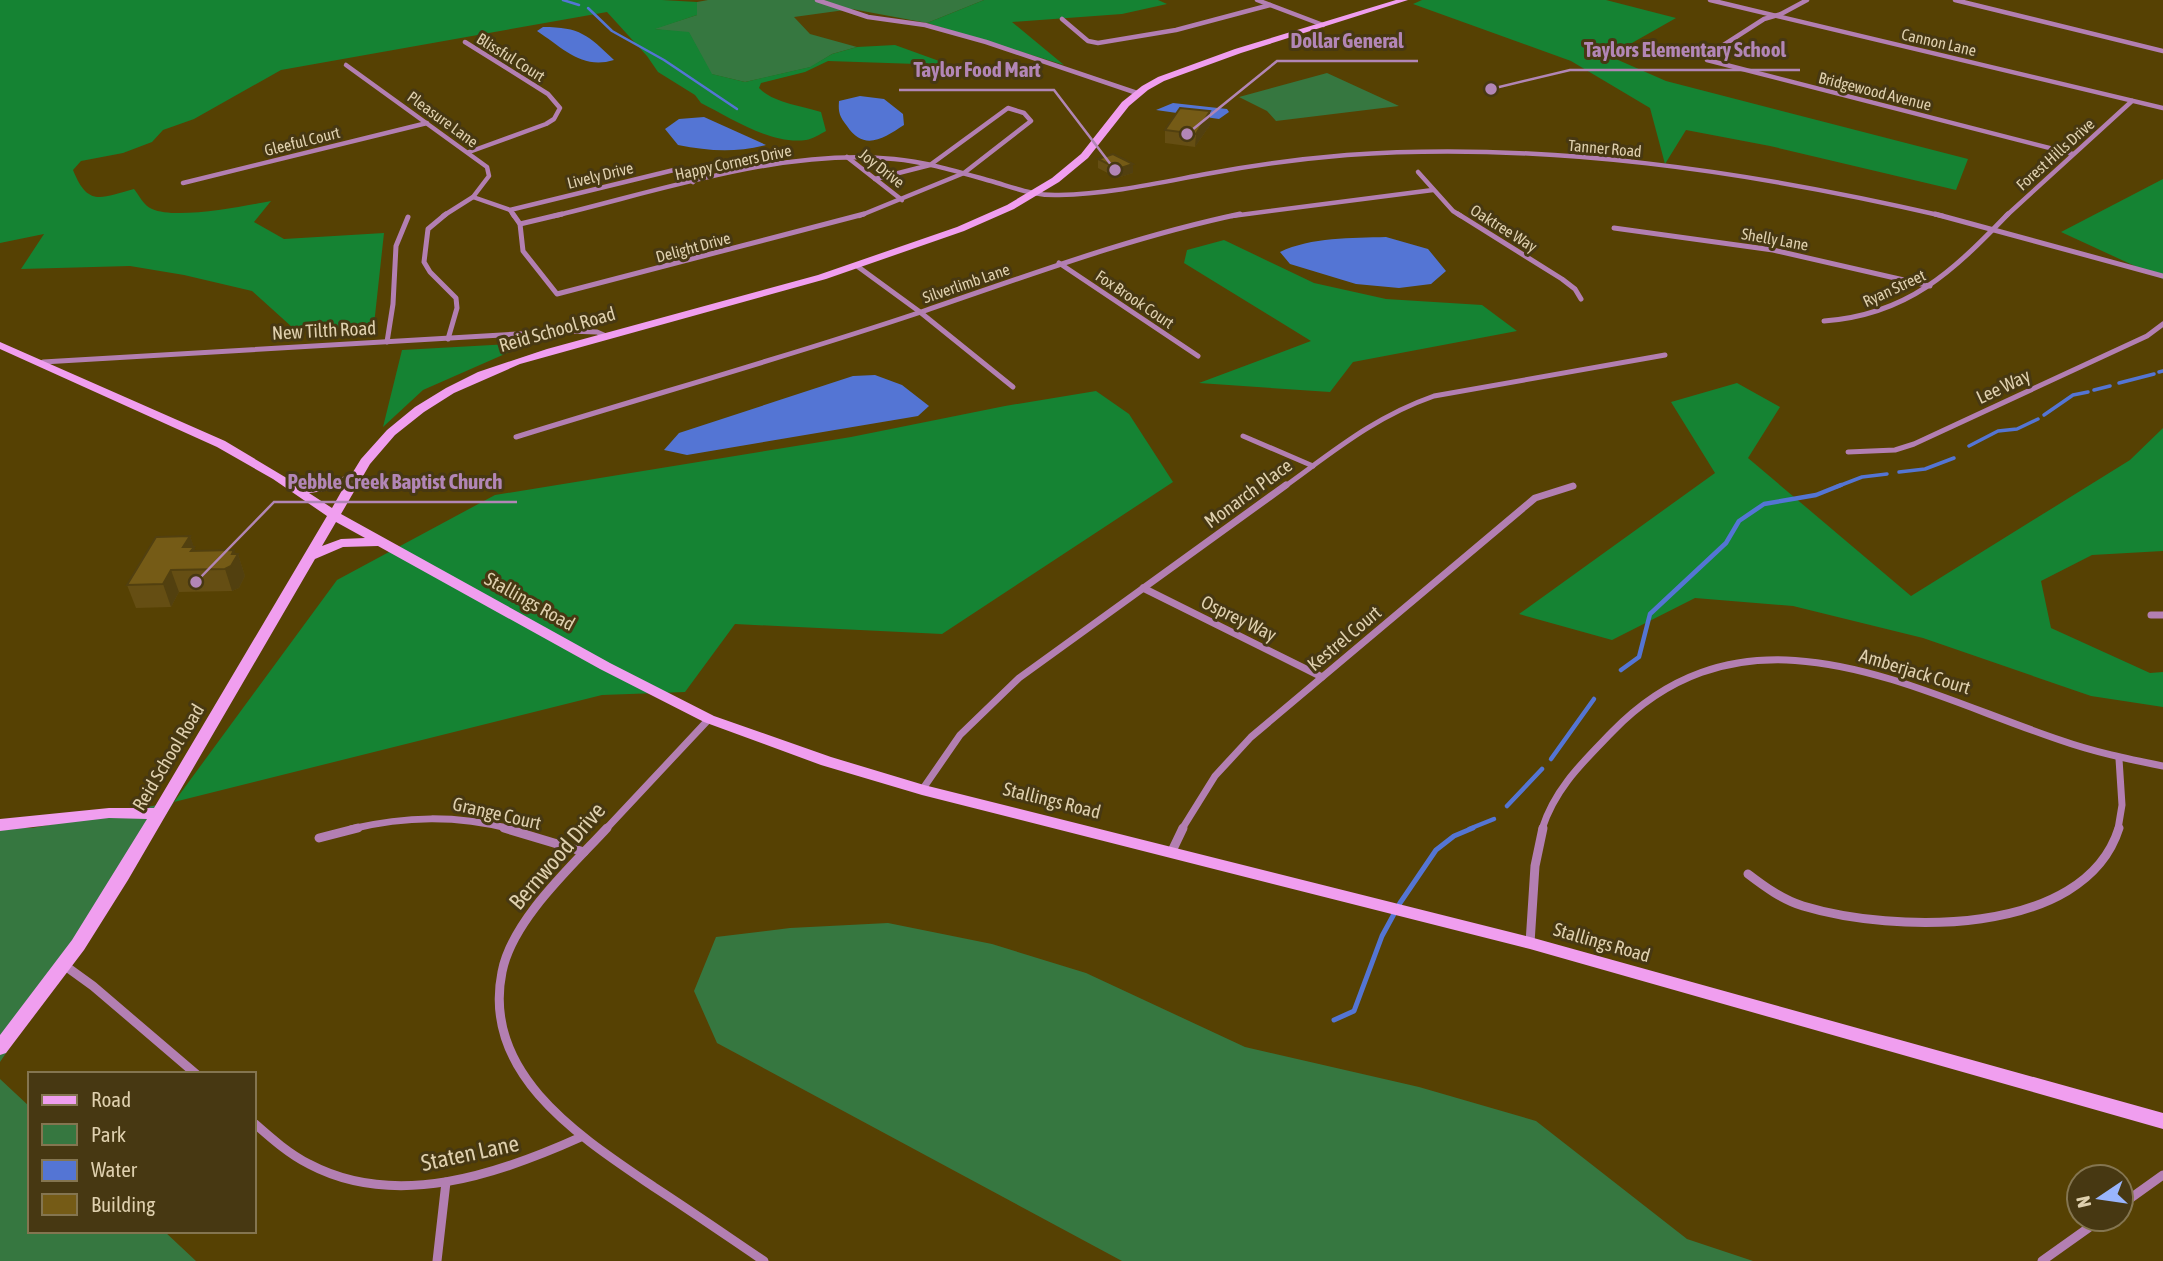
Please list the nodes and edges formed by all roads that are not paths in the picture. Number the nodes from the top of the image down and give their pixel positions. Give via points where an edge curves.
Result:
1 (817, 0) edge
2 (1257, 0) edge
3 (1404, 0) edge
4 (1710, 0) edge
5 (1807, 0) edge
6 (1955, 0) edge
7 (1270, 5) junction
8 (1774, 16) junction
9 (1062, 19) dead end
10 (1323, 26) junction
11 (465, 42) dead end
12 (2163, 51) edge
13 (346, 65) dead end
14 (1137, 93) junction
15 (2132, 101) junction
16 (2163, 108) edge
17 (427, 122) junction
18 (470, 152) junction
19 (2073, 154) junction
20 (846, 156) junction
21 (930, 164) junction
22 (1418, 172) dead end
23 (964, 173) junction
24 (875, 179) junction
25 (692, 182) junction
26 (183, 183) dead end
27 (1433, 190) junction
28 (1035, 195) junction
29 (473, 197) junction
30 (902, 200) junction
31 (510, 210) junction
32 (408, 217) dead end
33 (520, 224) junction
34 (1996, 227) junction
35 (1614, 228) dead end
36 (1059, 263) junction
37 (857, 266) junction
38 (2163, 276) edge
39 (1930, 286) junction
40 (1581, 299) dead end
41 (920, 312) junction
42 (1824, 321) dead end
43 (2163, 324) edge
44 (606, 336) junction
45 (448, 339) junction
46 (387, 342) junction
47 (0, 345) edge
48 (1665, 355) dead end
49 (1198, 356) dead end
50 (43, 362) junction
51 (1013, 387) dead end
52 (1243, 436) dead end
53 (516, 437) dead end
54 (1848, 452) dead end
55 (1313, 466) junction
56 (358, 474) junction
57 (1573, 486) dead end
58 (298, 490) junction
59 (333, 515) junction
60 (382, 542) junction
61 (311, 556) junction
62 (1143, 588) junction
63 (2151, 615) dead end
64 (2163, 615) edge
65 (1322, 677) junction
66 (709, 719) junction
67 (2119, 759) junction
68 (2163, 766) edge
69 (922, 790) junction
70 (158, 814) junction
71 (0, 825) edge
72 (318, 838) dead end
73 (1172, 851) junction
74 (584, 852) junction
75 (1748, 874) dead end
76 (1530, 943) junction
77 (64, 964) junction
78 (0, 1048) edge
79 (194, 1072) edge
80 (2163, 1121) edge
81 (256, 1125) edge
82 (581, 1137) junction
83 (2163, 1175) edge
84 (446, 1182) junction
85 (2135, 1195) edge
86 (2081, 1233) edge
87 (437, 1261) edge
88 (764, 1261) edge
89 (2042, 1261) edge

1 - 14 street via 868,18 925,25 986,42
2 - 7 street
3 - 10 street, Reid School Road
4 - 8 street, Cannon Lane
5 - 8 street, Bridgewood Avenue
6 - 12 street
7 - 9 street via 1176,30 1098,43 1088,41
7 - 10 street
8 - 15 street, Cannon Lane
8 - 19 street, Bridgewood Avenue via 1758,22 1707,60
10 - 14 street, Reid School Road via 1191,67
11 - 18 street, Blissful Court via 548,94 560,108 546,124
13 - 17 street, Pleasure Lane
14 - 28 street, Reid School Road via 1087,153
15 - 16 street, Cannon Lane
15 - 19 street, Forest Hills Drive
17 - 18 street, Pleasure Lane
17 - 26 street, Gleeful Court
18 - 29 street, Pleasure Lane via 487,167 489,176
19 - 34 street, Forest Hills Drive
20 - 21 street, Happy Corners Drive
20 - 24 street, Joy Drive
20 - 25 street, Happy Corners Drive via 774,163
21 - 23 street, Happy Corners Drive
21 - 23 street, Delight Drive via 1008,108 1024,113 1031,121
21 - 24 street
22 - 27 street, Oaktree Way
23 - 28 street, Happy Corners Drive
23 - 30 street, Delight Drive
24 - 30 street, Joy Drive
25 - 31 street, Lively Drive via 678,169
25 - 33 street, Happy Corners Drive
27 - 36 street, Silverlimb Lane via 1250,212
27 - 40 street, Oaktree Way via 1453,211 1576,289
28 - 34 street, Tanner Road via 1121,189 1309,158 1487,152 1728,174
28 - 37 street, Reid School Road
29 - 31 street
29 - 45 street via 435,221 424,245 430,272 456,298
30 - 33 street, Delight Drive via 853,218 557,294 523,251
31 - 33 street, Delight Drive
32 - 46 street via 396,237
34 - 38 street, Tanner Road
34 - 39 street, Ryan Street
35 - 39 street, Shelly Lane via 1773,250
36 - 41 street, Silverlimb Lane
36 - 49 street, Fox Brook Court
37 - 41 street
37 - 44 street, Reid School Road
39 - 42 street, Ryan Street via 1865,315
41 - 51 street
41 - 53 street, Silverlimb Lane
43 - 54 street, Lee Way via 2147,336 1914,444 1895,450
44 - 45 street, New Tilth Road via 586,330
44 - 56 street, Reid School Road via 507,364 452,388 392,429
45 - 46 street, New Tilth Road
46 - 50 street, New Tilth Road
47 - 50 street, Stallings Road
48 - 55 street, Monarch Place via 1422,399 1380,418
50 - 58 street, Stallings Road via 221,444
52 - 55 street
55 - 62 street, Monarch Place
56 - 58 street via 333,486
56 - 59 street, Reid School Road
57 - 65 street, Kestrel Court via 1535,498
58 - 59 street, Stallings Road
59 - 60 street, Stallings Road
59 - 61 street, Reid School Road
60 - 61 street via 341,543
60 - 66 street, Stallings Road
61 - 70 street, Reid School Road
62 - 65 street, Osprey Way
62 - 69 street, Monarch Place via 989,702 944,753
63 - 64 street
65 - 73 street, Kestrel Court via 1226,760 1183,824
66 - 69 street, Stallings Road
66 - 74 street, Bernwood Drive
67 - 68 street, Amberjack Court
67 - 75 street via 2122,810 2109,849 2076,884 2024,910 1967,922 1883,921 1802,905
67 - 76 street, Amberjack Court via 1923,685 1858,668 1778,660 1705,670 1642,701 1558,793 1539,837
69 - 73 street, Stallings Road
70 - 71 street via 109,813
70 - 77 street, Reid School Road
72 - 74 street, Grange Court via 378,823 439,817 494,825
73 - 76 street, Stallings Road
74 - 82 street, Bernwood Drive via 514,939 502,970 499,1002 506,1038 528,1081 542,1101
76 - 80 street, Stallings Road
77 - 78 street, Reid School Road
77 - 79 street
81 - 84 street, Staten Lane via 301,1160 334,1175 391,1185
82 - 84 street, Staten Lane via 523,1162
82 - 88 street, Bernwood Drive
83 - 85 street
84 - 87 street
86 - 89 street

